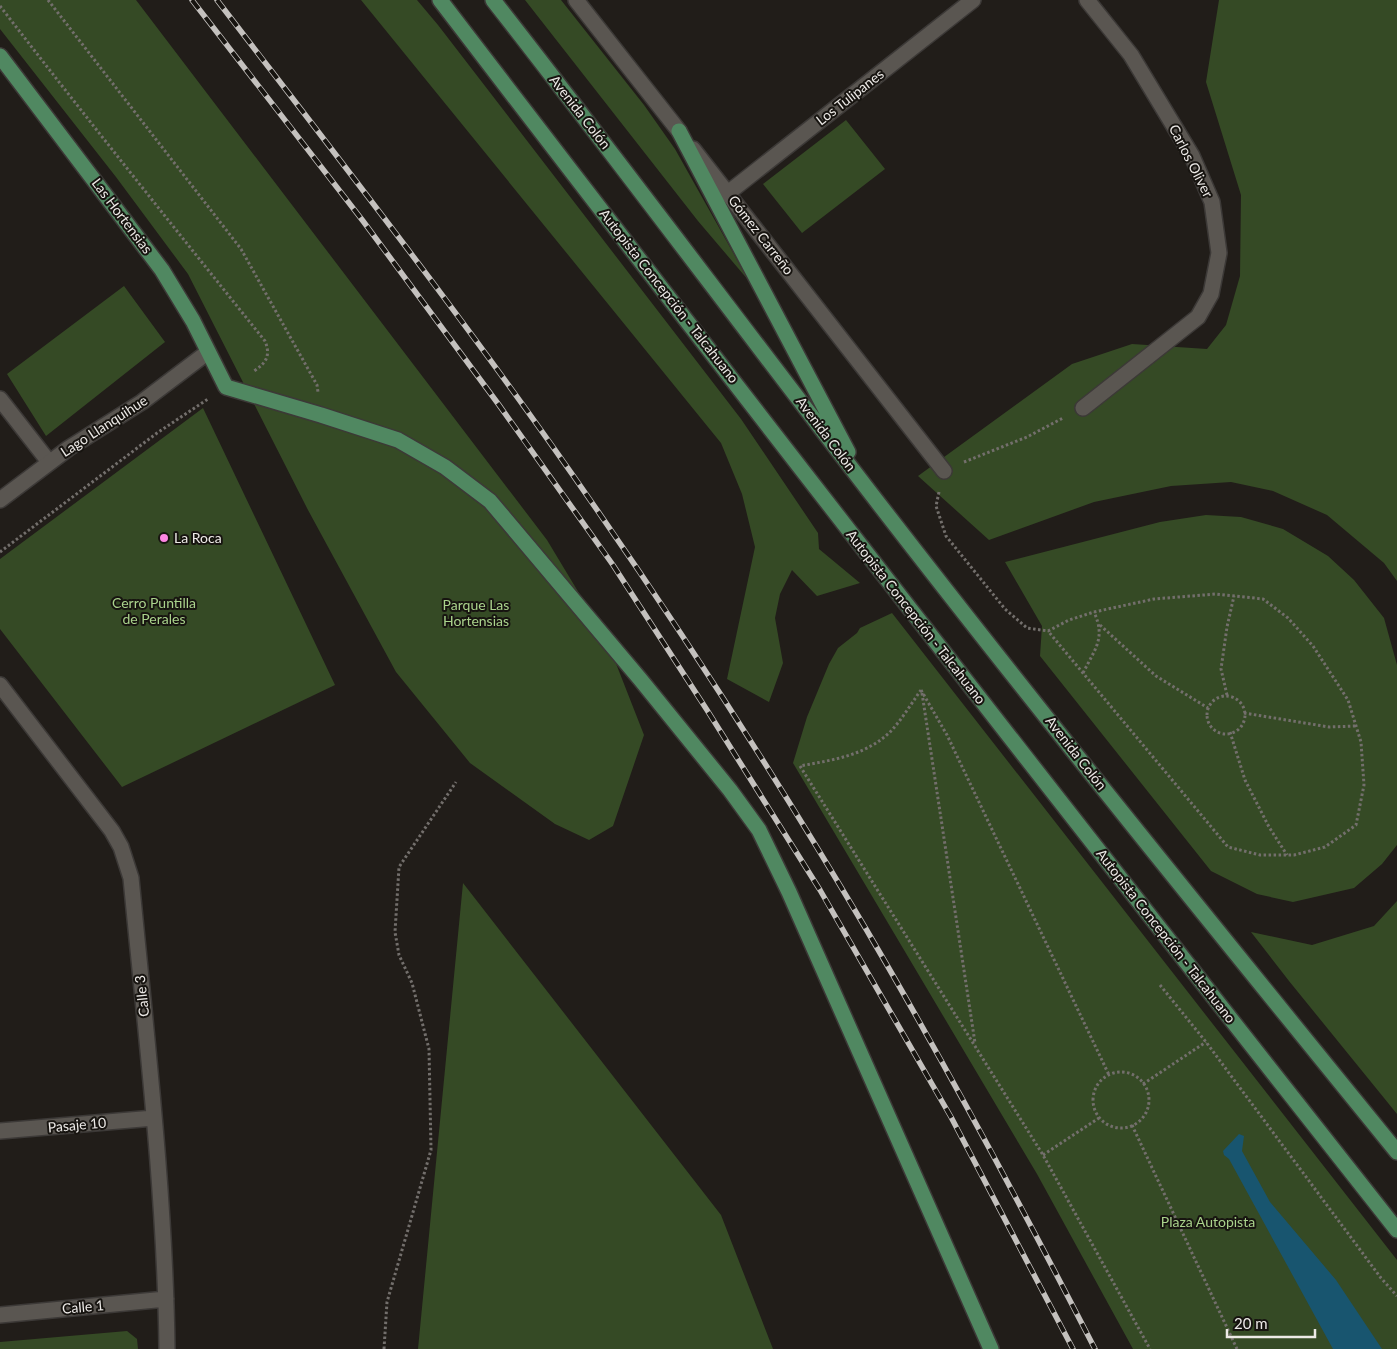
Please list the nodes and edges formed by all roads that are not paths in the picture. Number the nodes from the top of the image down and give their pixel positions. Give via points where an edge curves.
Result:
1 (440, 0) edge
2 (493, 0) edge
3 (576, 0) edge
4 (973, 0) edge
5 (1087, 0) edge
6 (0, 56) edge
7 (679, 131) junction
8 (728, 193) junction
9 (208, 352) junction
10 (0, 399) edge
11 (1083, 408) road end
12 (49, 462) junction
13 (944, 471) road end
14 (869, 491) junction
15 (0, 500) edge
16 (0, 685) edge
17 (154, 1118) junction
18 (0, 1131) edge
19 (1397, 1152) edge
20 (1397, 1230) edge
21 (166, 1299) junction
22 (0, 1315) edge
23 (167, 1349) edge
24 (991, 1349) edge

1 - 20 main road, Autopista Concepción - Talcahuano via 851,533
2 - 14 main road, Avenida Colón
3 - 7 street, Gómez Carreño
4 - 8 street, Los Tulipanes
5 - 11 street, Carlos Oliver via 1131,55 1192,156 1212,202 1219,253 1210,294 1198,317
6 - 9 main road, Las Hortensias via 162,270
7 - 8 street, Gómez Carreño
7 - 14 main road
8 - 13 street, Gómez Carreño
9 - 12 street, Lago Llanquihue via 134,407
9 - 24 main road, Las Hortensias via 226,388 398,440 446,467 490,501 730,790 759,830 789,892
10 - 12 street
12 - 15 street, Lago Llanquihue
14 - 19 main road, Avenida Colón
16 - 17 street, Calle 3 via 112,831 126,862 131,878
17 - 18 street, Pasaje 10
17 - 21 street, Calle 3
21 - 22 street, Calle 1
21 - 23 street, Calle 3

